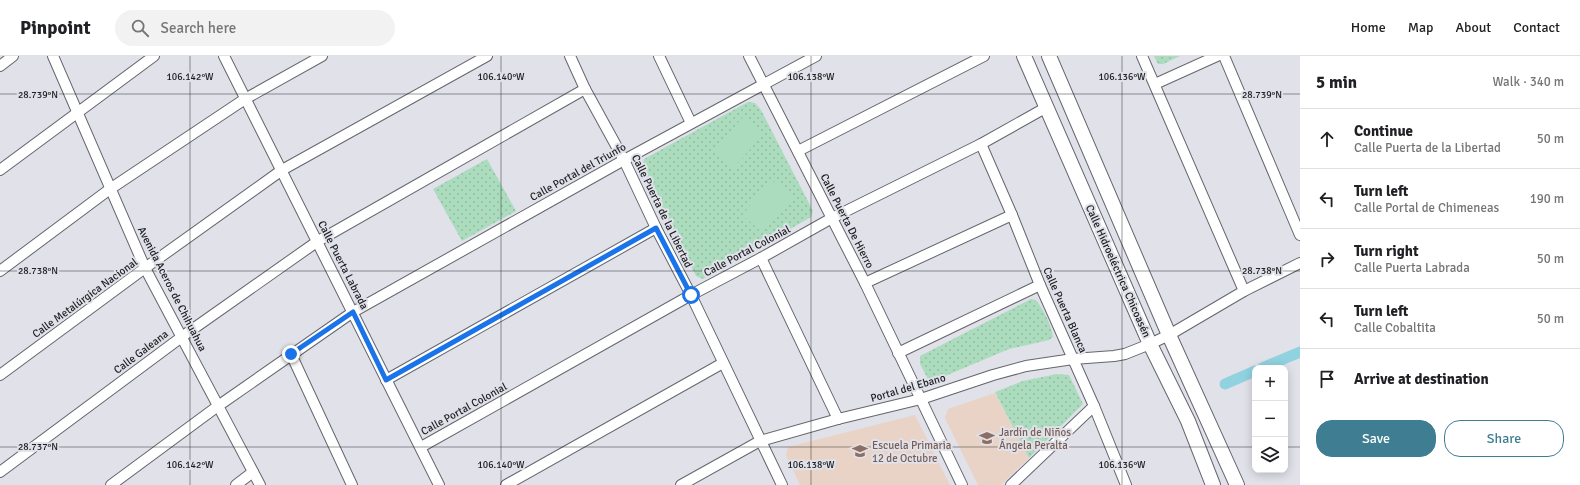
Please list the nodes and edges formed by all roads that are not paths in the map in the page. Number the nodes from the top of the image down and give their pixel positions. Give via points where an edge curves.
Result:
1 (13, 56) edge
2 (53, 56) edge
3 (154, 56) edge
4 (224, 56) edge
5 (322, 56) edge
6 (487, 56) edge
7 (570, 56) edge
8 (659, 56) edge
9 (749, 56) edge
10 (816, 56) edge
11 (984, 56) edge
12 (1024, 56) edge
13 (1049, 56) edge
14 (1142, 56) edge
15 (1217, 56) edge
16 (1224, 56) edge
17 (0, 66) edge
18 (762, 84) junction
19 (1155, 84) junction
20 (585, 89) junction
21 (245, 99) junction
22 (1047, 107) junction
23 (77, 113) junction
24 (691, 124) junction
25 (981, 144) junction
26 (798, 151) junction
27 (624, 160) junction
28 (0, 170) edge
29 (282, 170) junction
30 (110, 189) junction
31 (1012, 215) junction
32 (832, 218) junction
33 (656, 228) junction
34 (1300, 235) edge
35 (318, 241) junction
36 (761, 258) junction
37 (1300, 263) edge
38 (145, 268) junction
39 (0, 271) edge
40 (865, 283) junction
41 (1040, 285) junction
42 (1244, 291) junction
43 (691, 295) junction
44 (353, 312) junction
45 (1169, 335) junction
46 (182, 336) junction
47 (1150, 344) junction
48 (291, 354) junction
49 (898, 354) junction
50 (1073, 359) junction
51 (723, 363) junction
52 (0, 375) edge
53 (386, 380) junction
54 (921, 399) junction
55 (218, 406) junction
56 (1094, 406) junction
57 (838, 419) junction
58 (760, 441) junction
59 (421, 447) junction
60 (0, 472) edge
61 (253, 472) junction
62 (1124, 484) edge
63 (111, 485) edge
64 (236, 485) edge
65 (260, 485) edge
66 (352, 485) edge
67 (439, 485) edge
68 (506, 485) edge
69 (681, 485) edge
70 (782, 485) edge
71 (962, 485) edge
72 (1011, 485) edge
73 (1213, 485) edge
74 (1237, 485) edge

1 - 17 street
2 - 23 street, Avenida Aceros de Chihuahua
3 - 23 street
4 - 21 street, Calle Puerta Labrada
5 - 21 street
6 - 29 street, Calle Metalúrgica Nacional
7 - 20 street, Calle Puerta de la Libertad
8 - 24 street
9 - 18 street, Calle Puerta De Hierro
10 - 18 street, Calle Portal del Triunfo
11 - 26 street
12 - 22 main road, Calle Hidroeléctrica Chicoasén
13 - 45 main road, Calle Hidroeléctrica Chicoasén
14 - 19 street
15 - 19 street
16 - 34 street
18 - 24 street, Calle Portal del Triunfo
18 - 26 street, Calle Puerta De Hierro
19 - 42 street
20 - 27 street, Calle Puerta de la Libertad
20 - 35 street, Calle Galeana
21 - 29 street, Calle Puerta Labrada
21 - 30 street
22 - 25 street, Calle Portal Colonial
22 - 47 main road, Calle Hidroeléctrica Chicoasén
23 - 28 street
23 - 30 street, Avenida Aceros de Chihuahua
24 - 27 street, Calle Portal del Triunfo
25 - 31 street, Calle Puerta Blanca
25 - 32 street, Calle Portal Colonial
26 - 32 street, Calle Puerta De Hierro
27 - 33 street, Calle Puerta de la Libertad
27 - 44 street, Calle Portal del Triunfo
29 - 35 street, Calle Puerta Labrada
29 - 38 street, Calle Metalúrgica Nacional
30 - 38 street, Avenida Aceros de Chihuahua
30 - 39 street
31 - 40 street
31 - 41 street, Calle Puerta Blanca
32 - 36 street, Calle Portal Colonial
32 - 40 street, Calle Puerta De Hierro
33 - 43 street, Calle Puerta de la Libertad
33 - 53 street
35 - 44 street, Calle Puerta Labrada
35 - 46 street, Calle Galeana
36 - 43 street, Calle Portal Colonial
36 - 57 street
37 - 42 street, Portal del Ebano
38 - 46 street, Avenida Aceros de Chihuahua
38 - 52 street, Calle Metalúrgica Nacional
40 - 49 street, Calle Puerta De Hierro
41 - 49 street
41 - 50 street, Calle Puerta Blanca
42 - 45 street, Portal del Ebano
43 - 51 street, Calle Puerta de la Libertad
43 - 59 street, Calle Portal Colonial
44 - 48 street, Calle Portal del Triunfo
44 - 53 street, Calle Puerta Labrada
45 - 47 street, Portal del Ebano
45 - 74 main road, Calle Hidroeléctrica Chicoasén
46 - 55 street, Avenida Aceros de Chihuahua
46 - 60 street, Calle Galeana
47 - 50 street, Portal del Ebano via 1114,356
47 - 73 main road, Calle Hidroeléctrica Chicoasén via 1188,421
48 - 55 street, Calle Portal del Triunfo
48 - 66 street
49 - 54 street, Calle Puerta De Hierro
50 - 54 street, Portal del Ebano via 1013,369
50 - 56 street, Calle Puerta Blanca
51 - 58 street, Calle Puerta de la Libertad
51 - 68 street
53 - 59 street, Calle Puerta Labrada
54 - 57 street, Portal del Ebano
54 - 71 street, Calle Puerta De Hierro
55 - 61 street, Avenida Aceros de Chihuahua
55 - 63 street, Calle Portal del Triunfo
56 - 62 street, Calle Puerta Blanca
56 - 72 street
57 - 58 street, Portal del Ebano
58 - 69 street, Portal del Ebano
58 - 70 street, Calle Puerta de la Libertad
59 - 67 street, Calle Puerta Labrada
61 - 64 street
61 - 65 street, Avenida Aceros de Chihuahua

